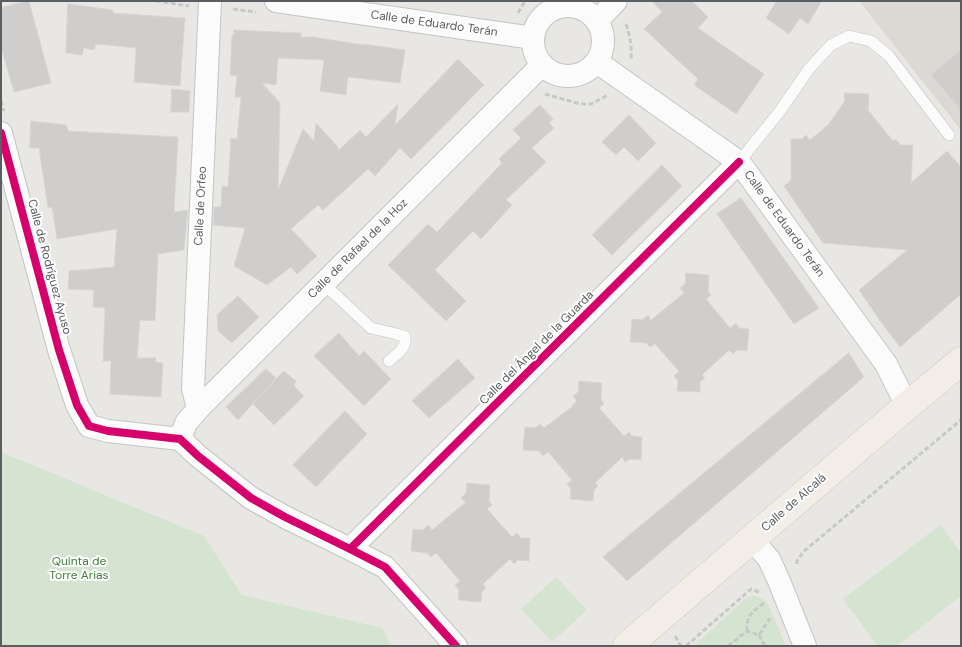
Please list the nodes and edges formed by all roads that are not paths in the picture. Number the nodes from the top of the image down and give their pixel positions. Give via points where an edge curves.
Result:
1 (616, 1) edge
2 (556, 5) edge
3 (210, 6) edge
4 (267, 7) edge
5 (597, 21) junction
6 (533, 38) junction
7 (597, 62) junction
8 (542, 65) junction
9 (3, 123) edge
10 (949, 135) dead end
11 (739, 162) junction
12 (324, 284) junction
13 (389, 361) dead end
14 (961, 361) edge
15 (907, 406) junction
16 (198, 409) junction
17 (180, 439) junction
18 (751, 540) junction
19 (350, 549) junction
20 (456, 646) edge
21 (627, 646) edge
22 (805, 646) edge

1 - 5 street
2 - 5 street via 579,8
2 - 6 street via 540,20
3 - 16 street, Calle de Orfeo via 193,388
4 - 6 street, Calle de Eduardo Terán
5 - 7 street via 604,42
6 - 8 street
7 - 8 street via 585,72 570,76 560,75
7 - 11 street, Calle de Eduardo Terán
8 - 12 street, Calle de Rafael de la Hoz
9 - 17 street, Calle de Rodríguez Ayuso via 59,350 77,405 89,426
10 - 11 lane via 890,56 871,41 850,36 832,45 809,69 780,112
11 - 15 street, Calle de Eduardo Terán via 886,364
11 - 19 street, Calle del Ángel de la Guarda
12 - 13 lane via 371,328 405,337 406,343
12 - 16 street, Calle de Rafael de la Hoz
14 - 15 main road, Calle de Alcalá
15 - 18 main road, Calle de Alcalá
16 - 17 street, Calle de Rafael de la Hoz via 186,423
17 - 19 street via 251,498
18 - 21 main road, Calle de Alcalá
18 - 22 street via 769,559
19 - 20 street via 385,567

